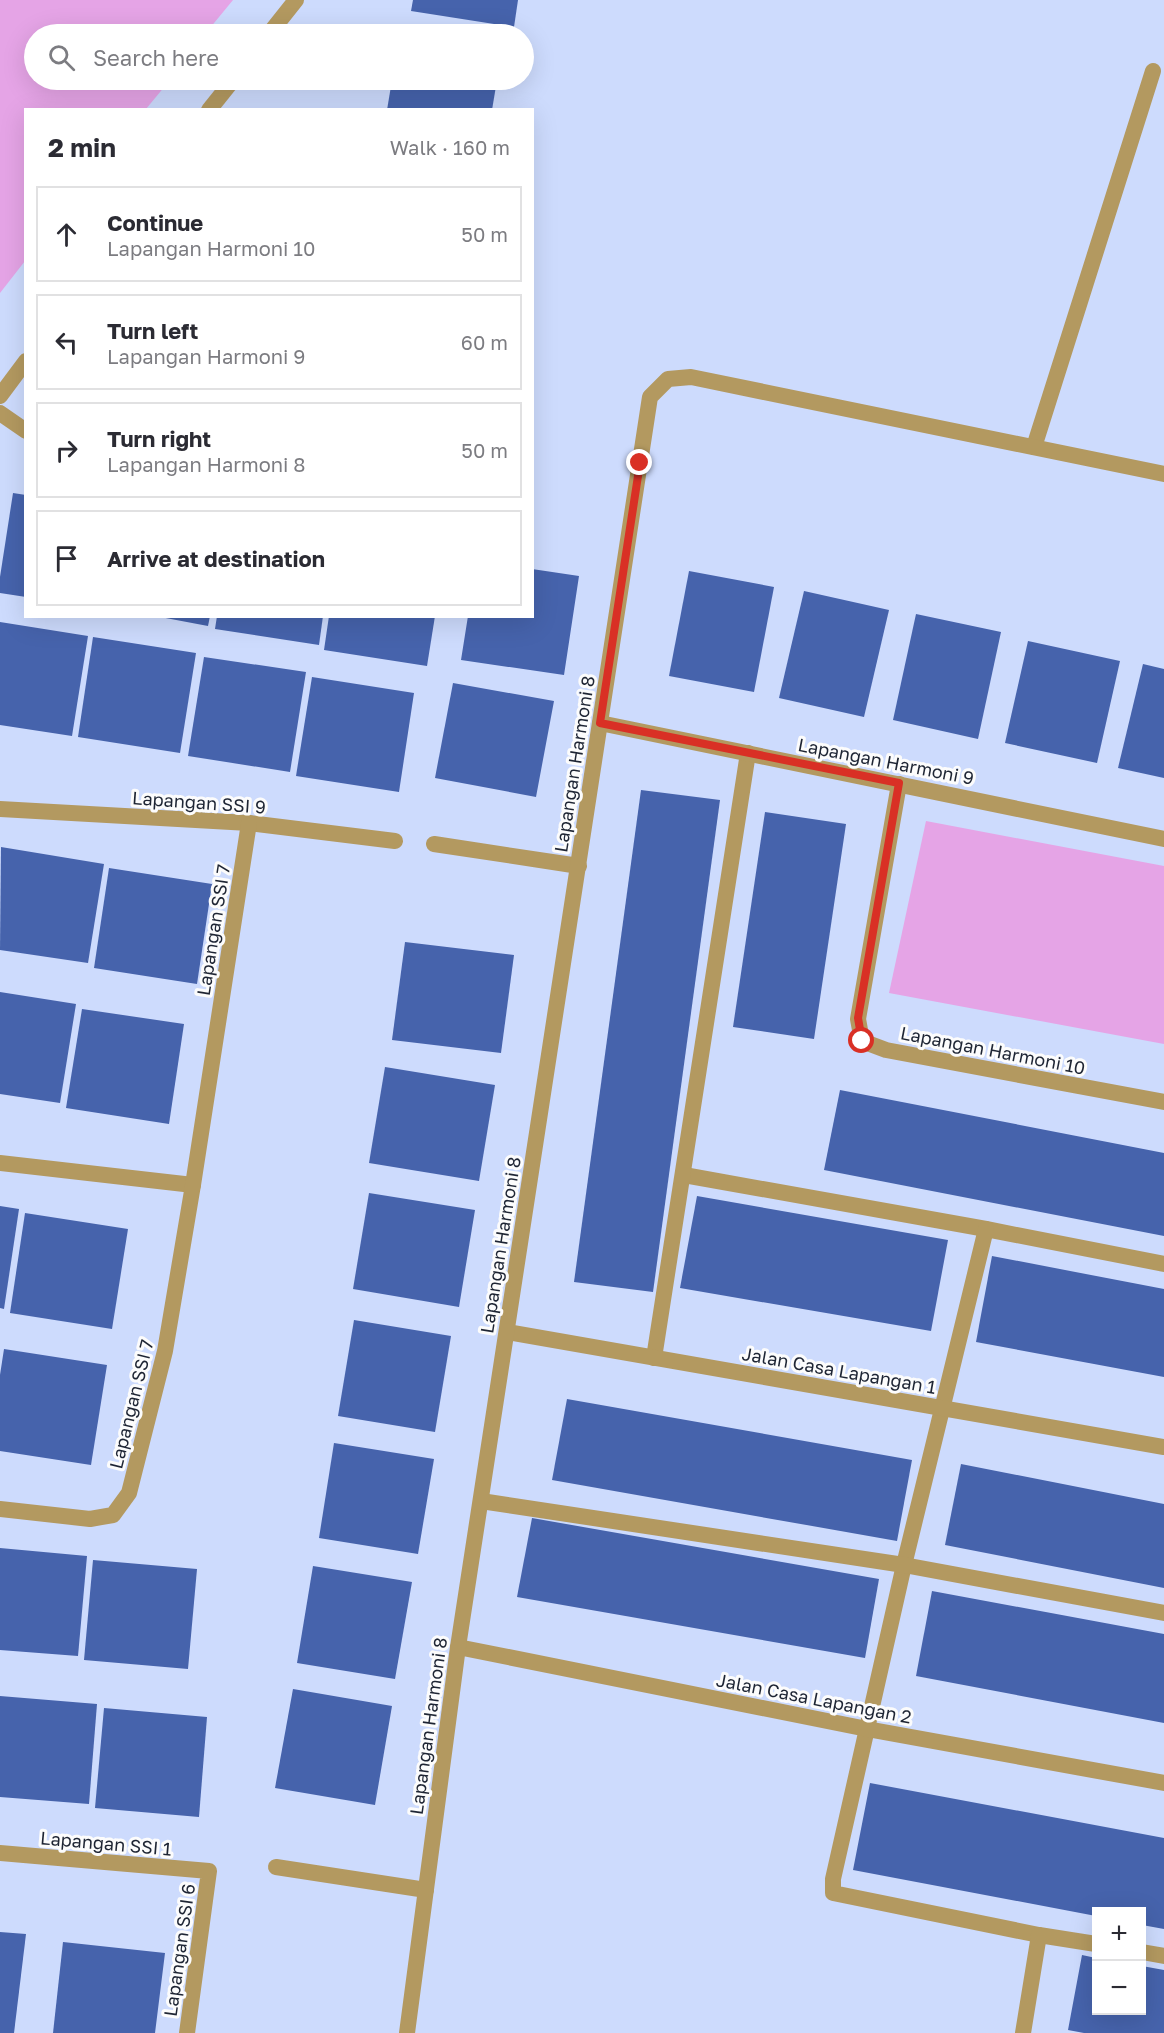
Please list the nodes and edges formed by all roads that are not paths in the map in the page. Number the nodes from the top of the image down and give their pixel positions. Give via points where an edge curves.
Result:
1 (296, 0) edge
2 (277, 24) edge
3 (1153, 71) dead end
4 (227, 90) edge
5 (217, 107) edge
6 (24, 364) edge
7 (0, 396) edge
8 (0, 412) edge
9 (24, 430) edge
10 (1034, 447) junction
11 (1164, 474) edge
12 (600, 723) junction
13 (748, 753) junction
14 (899, 783) junction
15 (0, 809) edge
16 (249, 823) junction
17 (1164, 838) edge
18 (395, 840) dead end
19 (434, 844) dead end
20 (579, 866) junction
21 (1164, 1102) edge
22 (0, 1163) edge
23 (684, 1175) junction
24 (193, 1185) junction
25 (986, 1229) junction
26 (1164, 1264) edge
27 (507, 1332) junction
28 (654, 1358) junction
29 (942, 1408) junction
30 (1164, 1447) edge
31 (481, 1501) junction
32 (0, 1509) edge
33 (904, 1565) junction
34 (1164, 1613) edge
35 (458, 1647) junction
36 (867, 1729) junction
37 (1164, 1783) edge
38 (0, 1853) edge
39 (276, 1867) dead end
40 (209, 1871) joint
41 (426, 1890) junction
42 (1040, 1935) junction
43 (1092, 1943) edge
44 (1146, 1953) edge
45 (1164, 1956) edge
46 (187, 2033) edge
47 (407, 2033) edge
48 (1023, 2033) edge

1 - 2 street
3 - 10 street
4 - 5 street
6 - 7 street
8 - 9 street
10 - 11 street, Lapangan Harmoni 8
10 - 12 street, Lapangan Harmoni 8 via 691,377 668,379 650,397
12 - 13 street, Lapangan Harmoni 9
12 - 20 street, Lapangan Harmoni 8
13 - 14 street, Lapangan Harmoni 9
13 - 23 street
14 - 17 street, Lapangan Harmoni 9
14 - 21 street, Lapangan Harmoni 10 via 858,1018 862,1041 886,1050
15 - 16 street, Lapangan SSI 9
16 - 18 street, Lapangan SSI 9
16 - 24 street, Lapangan SSI 7
19 - 20 street
20 - 27 street, Lapangan Harmoni 8
22 - 24 street
23 - 25 street
23 - 28 street
24 - 32 street, Lapangan SSI 7 via 165,1351 129,1493 113,1515 90,1519
25 - 26 street
25 - 29 street
27 - 28 street, Jalan Casa Lapangan 1
27 - 31 street, Lapangan Harmoni 8
28 - 29 street, Jalan Casa Lapangan 1
29 - 30 street, Jalan Casa Lapangan 1
29 - 33 street
31 - 33 street
31 - 35 street, Lapangan Harmoni 8
33 - 34 street
33 - 36 street
35 - 36 street, Jalan Casa Lapangan 2
35 - 41 street, Lapangan Harmoni 8
36 - 37 street, Jalan Casa Lapangan 2
36 - 42 street via 833,1893
38 - 40 street, Lapangan SSI 1
39 - 41 street
40 - 46 street, Lapangan SSI 6
41 - 47 street, Lapangan Harmoni 8
42 - 43 street
42 - 48 street
44 - 45 street

